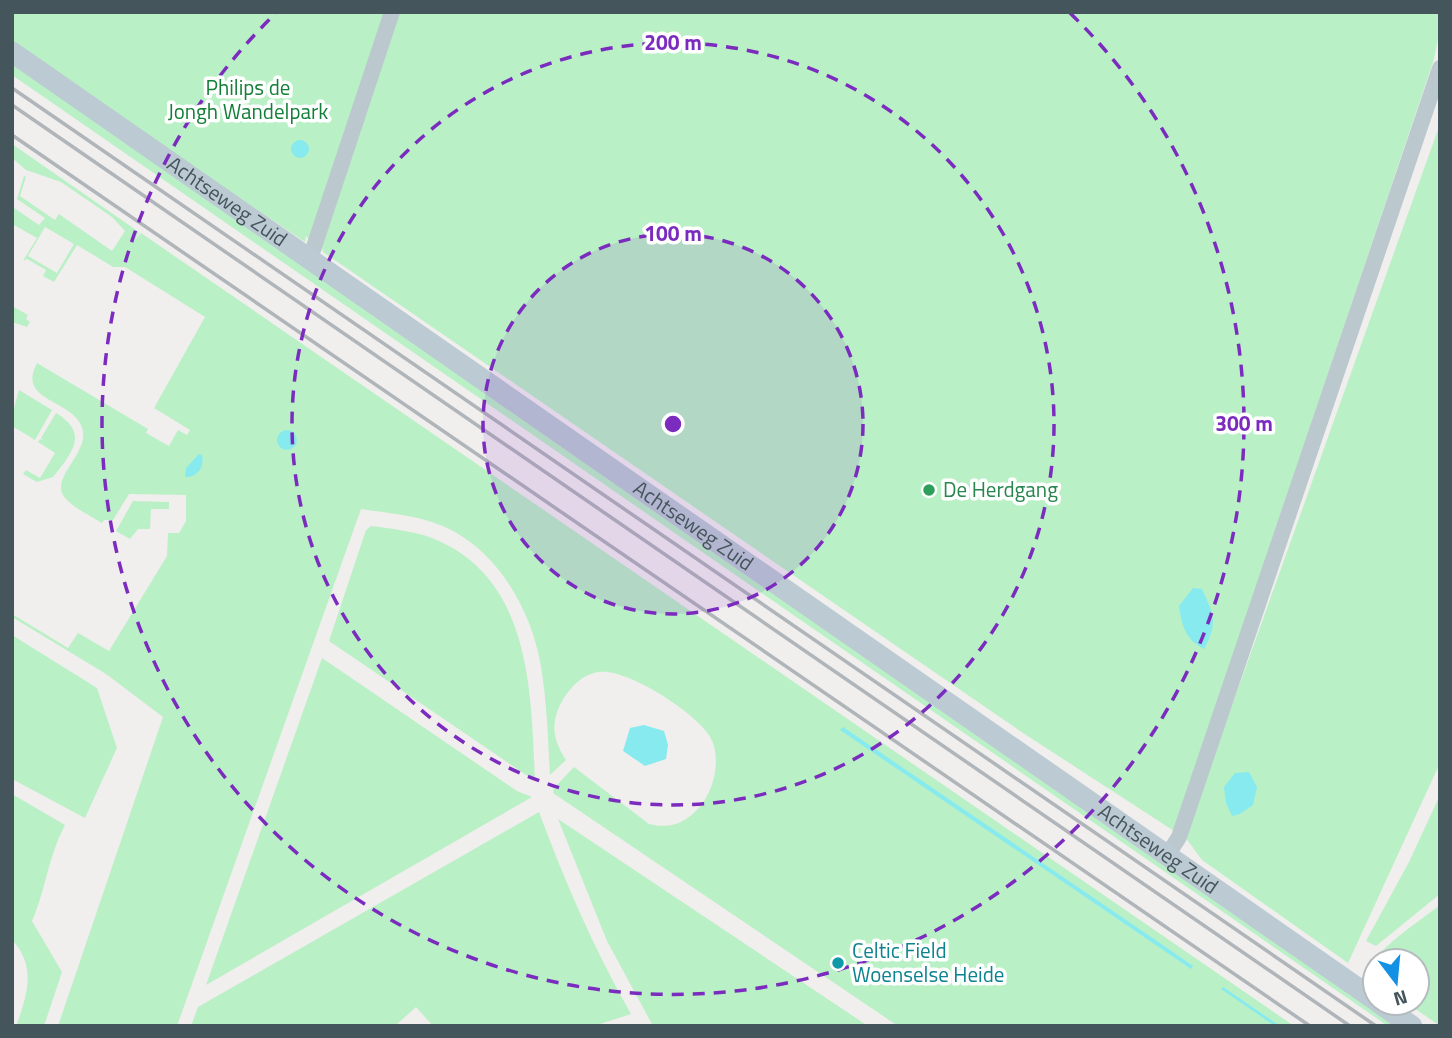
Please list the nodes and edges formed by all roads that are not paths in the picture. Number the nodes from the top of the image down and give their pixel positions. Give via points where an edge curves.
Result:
1 (392, 12) edge
2 (12, 52) edge
3 (1440, 68) edge
4 (310, 259) junction
5 (1167, 856) junction
6 (1361, 990) edge

1 - 4 street
2 - 4 street, Achtseweg Zuid
3 - 5 street via 1180,837
4 - 5 street, Achtseweg Zuid
5 - 6 street, Achtseweg Zuid

